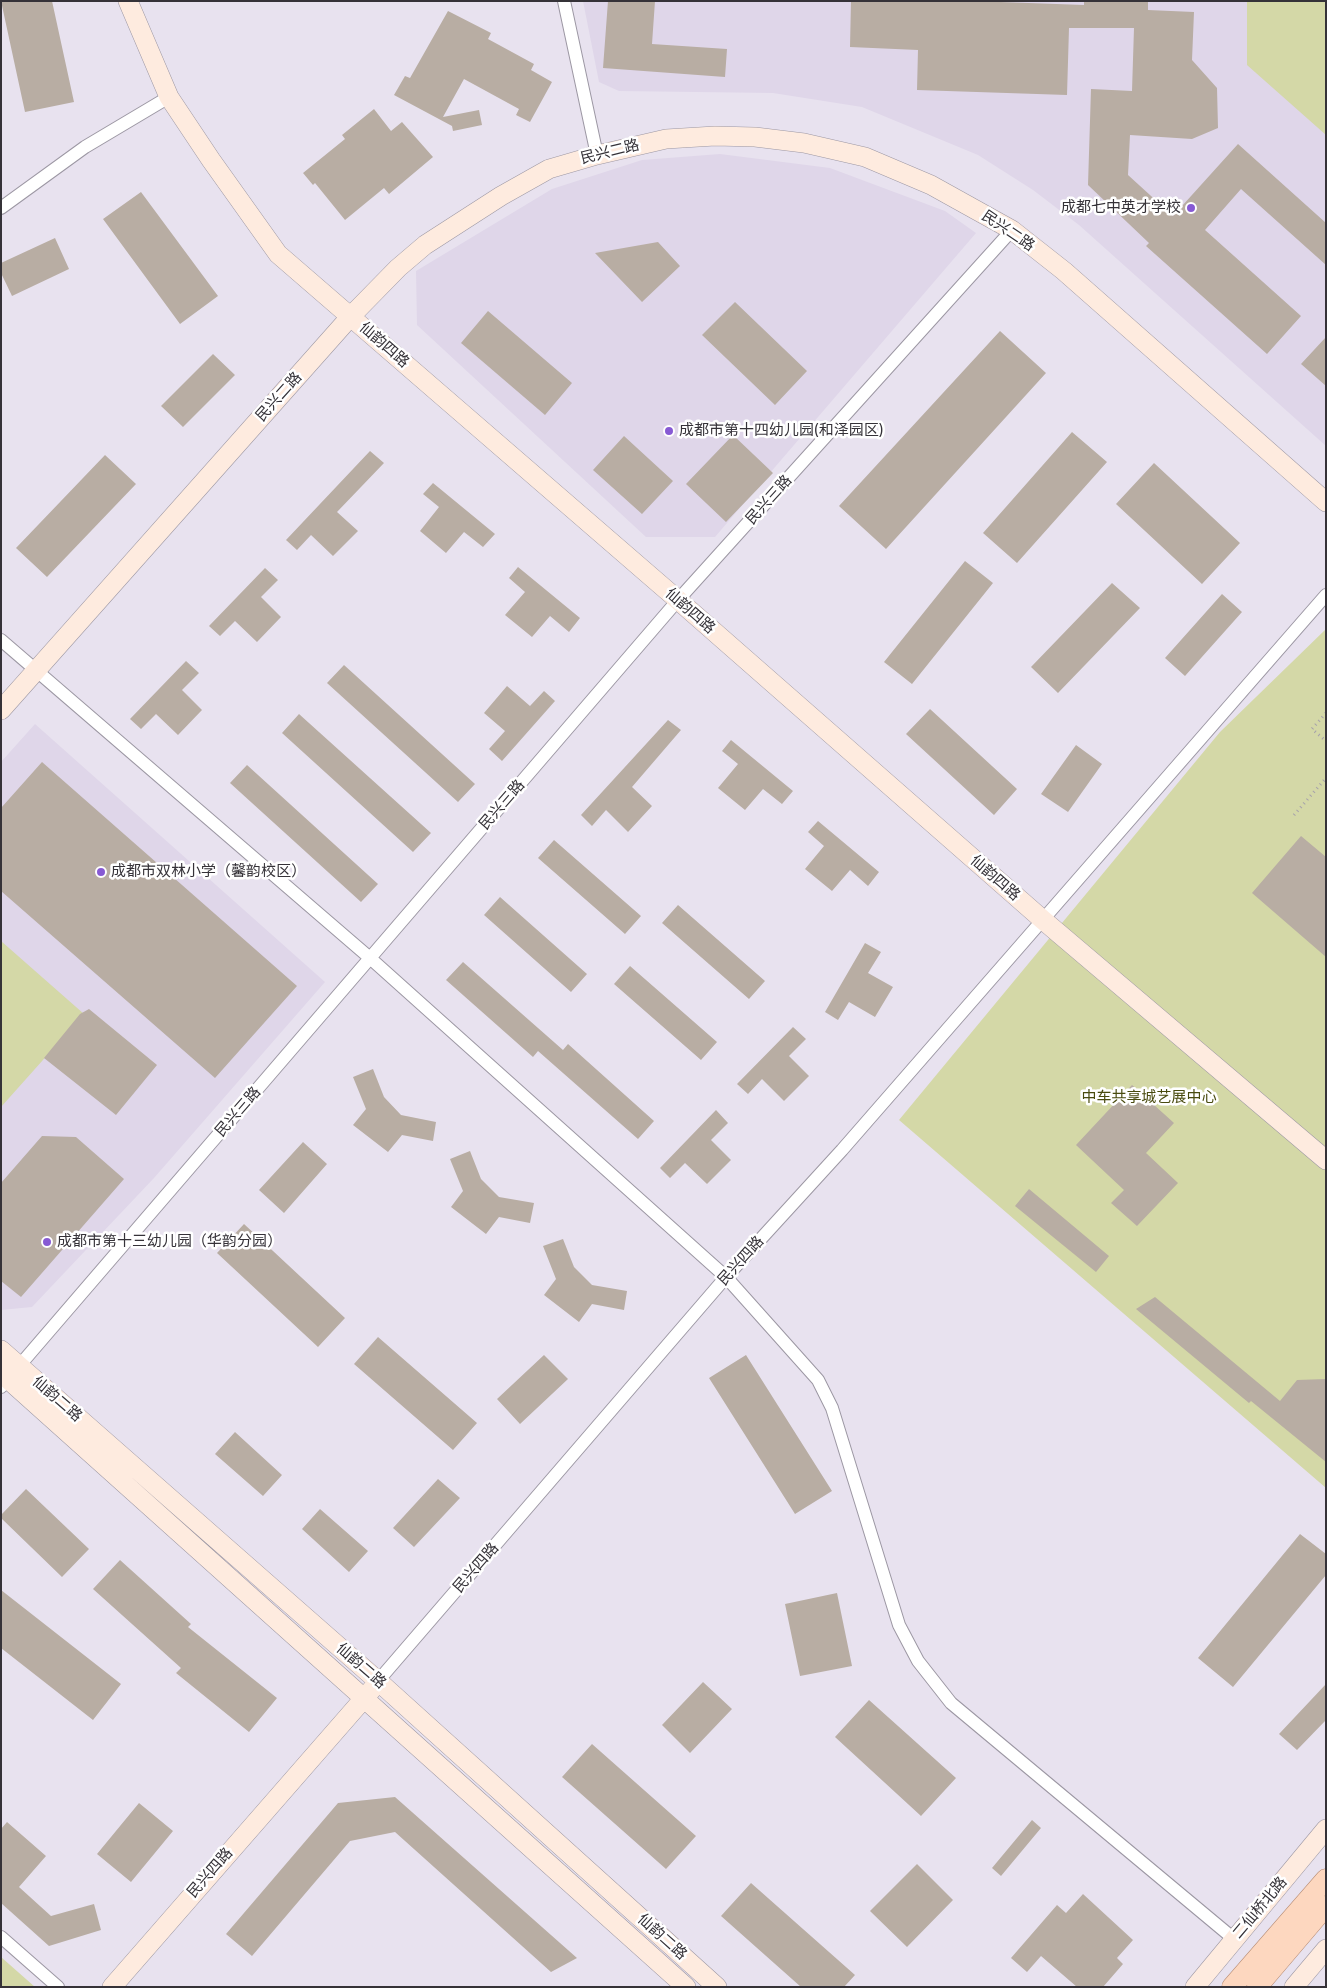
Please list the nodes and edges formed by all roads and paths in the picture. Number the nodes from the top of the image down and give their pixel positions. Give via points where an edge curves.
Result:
1 (128, 1) edge
2 (564, 1) edge
3 (169, 97) junction
4 (597, 155) junction
5 (1, 208) edge
6 (1012, 230) junction
7 (351, 316) junction
8 (1326, 502) edge
9 (1326, 595) edge
10 (678, 600) junction
11 (1, 640) edge
12 (36, 670) junction
13 (1, 710) edge
14 (1326, 713) edge
15 (1326, 740) edge
16 (1326, 778) edge
17 (1294, 815) dead end
18 (1042, 920) junction
19 (370, 958) junction
20 (1326, 1160) edge
21 (726, 1277) junction
22 (1, 1350) edge
23 (8, 1376) edge
24 (378, 1681) junction
25 (364, 1697) junction
26 (1326, 1829) edge
27 (1326, 1879) edge
28 (1326, 1906) edge
29 (1, 1937) edge
30 (1234, 1939) junction
31 (1326, 1950) edge
32 (58, 1987) edge
33 (112, 1987) edge
34 (686, 1987) edge
35 (717, 1987) edge
36 (1195, 1987) edge
37 (1232, 1987) edge
38 (1256, 1987) edge
39 (1294, 1987) edge

1 - 3 street, 仙韵四路
2 - 4 street
3 - 5 street via 85,148
3 - 7 street, 仙韵四路 via 278,254
4 - 6 street, 民兴二路 via 676,138 745,137 804,143 865,157 931,184
4 - 7 street, 民兴二路 via 549,168 425,245
6 - 8 street, 民兴二路 via 1064,271
6 - 10 street, 民兴三路
7 - 10 street, 仙韵四路
7 - 12 street, 民兴二路
9 - 18 street, 民兴四路
10 - 18 street, 仙韵四路
10 - 19 street, 民兴三路
11 - 12 street
12 - 13 street, 民兴二路
12 - 19 street
14 - 15 path via 1312,728
16 - 17 path
18 - 20 street, 仙韵四路
18 - 21 street, 民兴四路 via 842,1150
19 - 21 street
19 - 23 street, 民兴三路
21 - 24 street, 民兴四路
21 - 30 street via 818,1380 832,1408 899,1626 918,1661 951,1703
22 - 23 street, 仙韵二路
23 - 24 street, 仙韵二路
23 - 25 street, 仙韵二路
24 - 25 street, 民兴四路
24 - 35 street, 仙韵二路
25 - 33 street, 民兴四路
25 - 34 street, 仙韵二路
26 - 30 street, 二仙桥北路
27 - 37 main road
28 - 38 main road
29 - 32 street
30 - 36 street, 二仙桥北路
31 - 39 street

